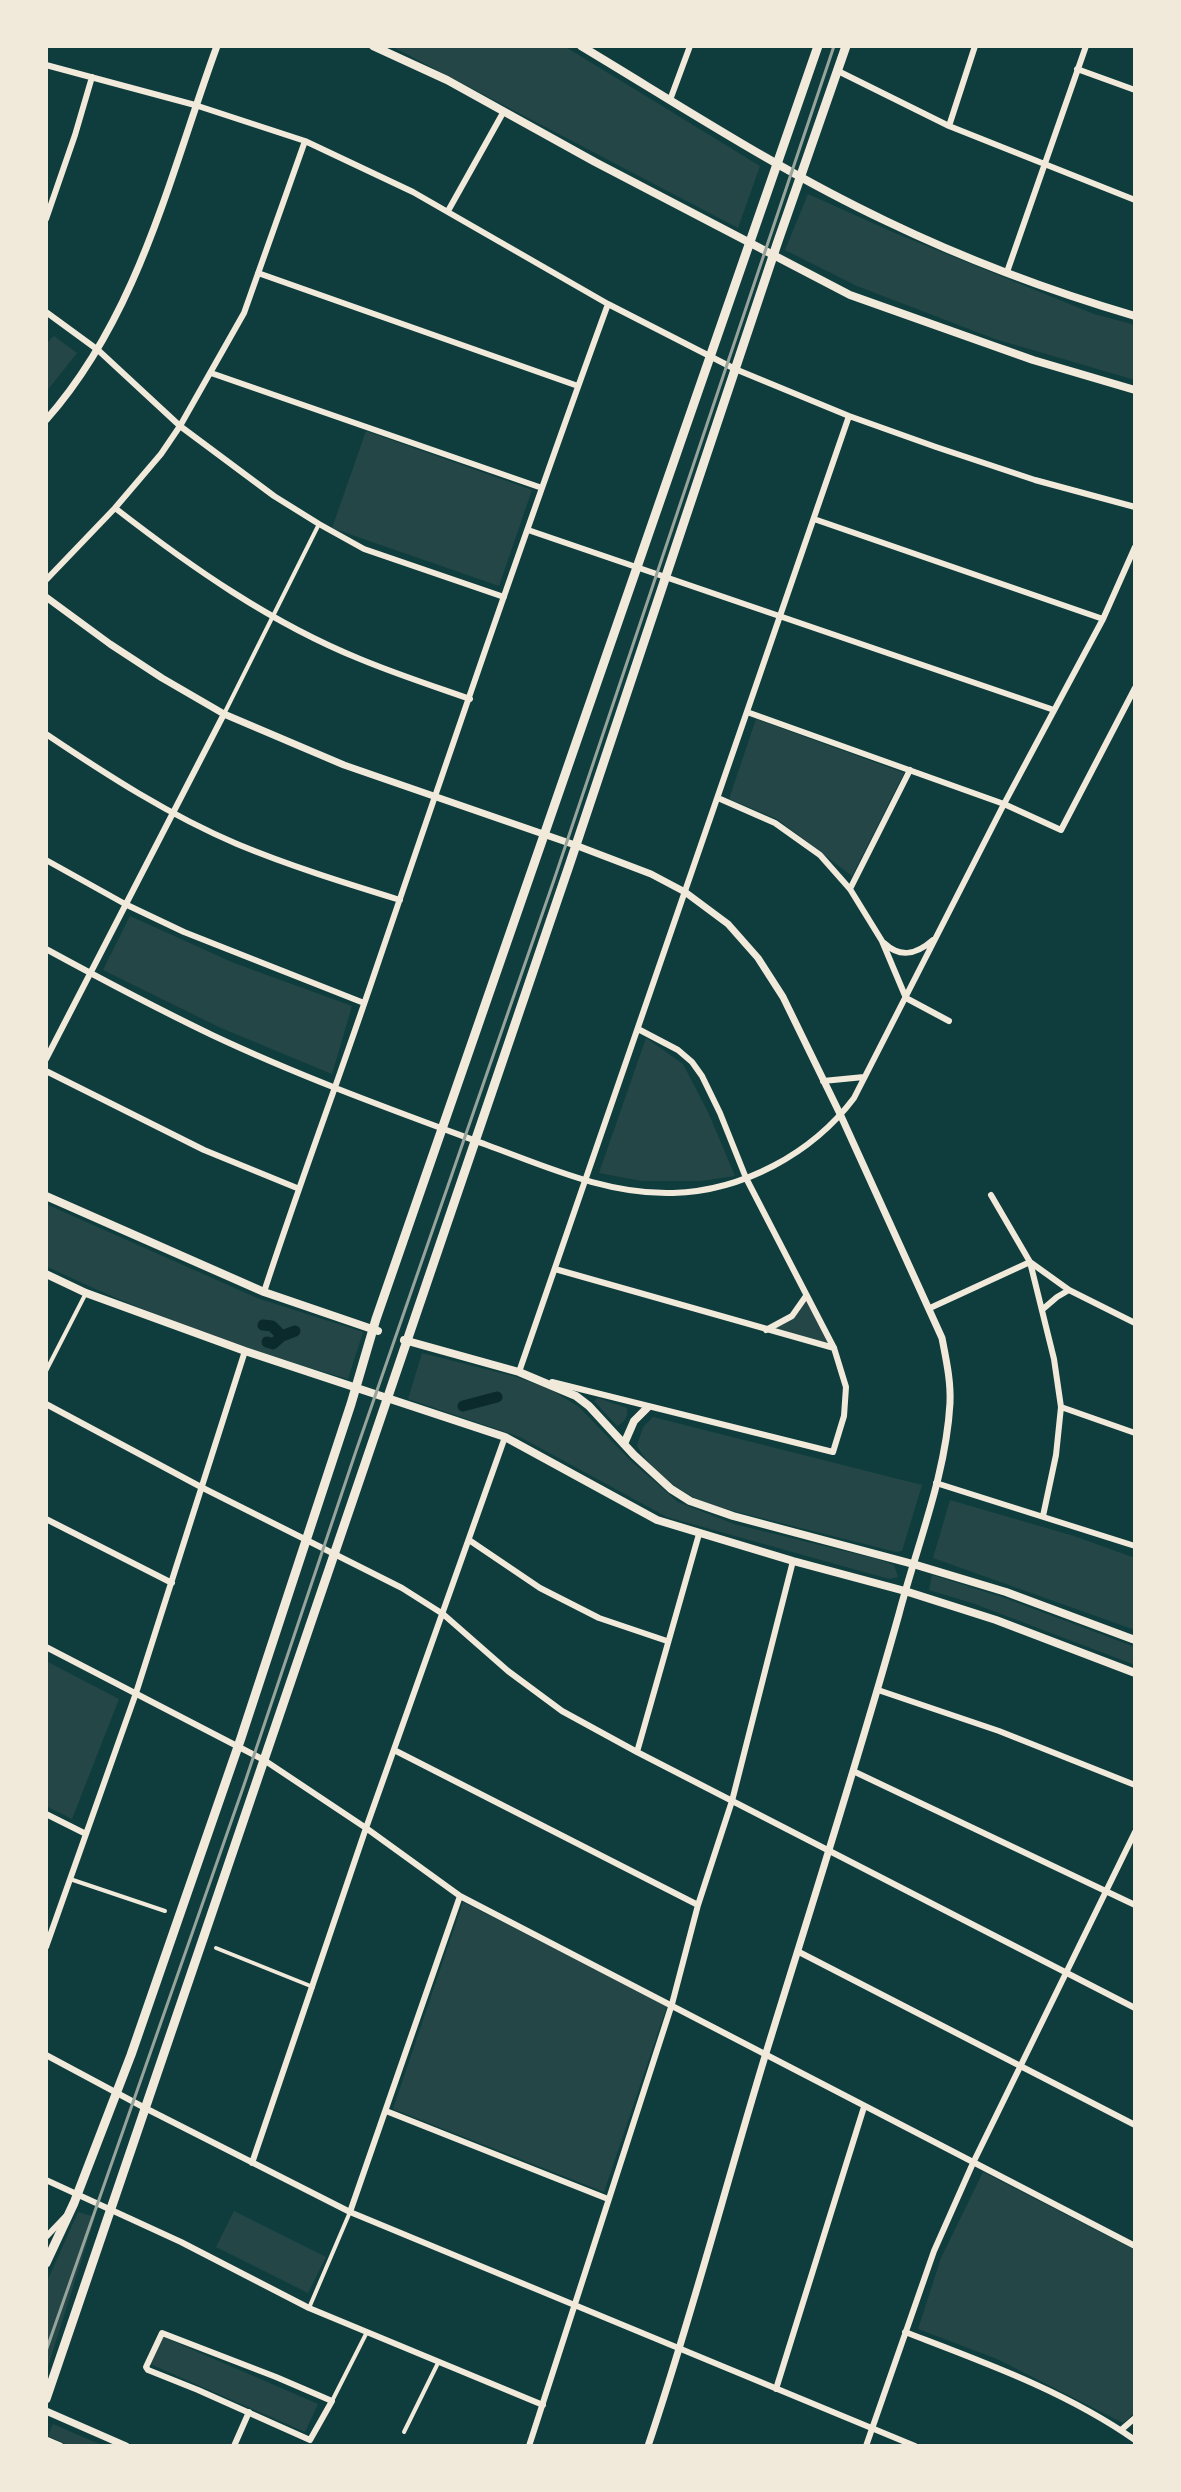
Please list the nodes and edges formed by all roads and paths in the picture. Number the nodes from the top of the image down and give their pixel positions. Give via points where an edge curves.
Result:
1 (217, 46) edge
2 (373, 46) edge
3 (581, 46) edge
4 (690, 46) edge
5 (818, 46) edge
6 (846, 46) edge
7 (975, 46) edge
8 (1086, 46) edge
9 (46, 65) edge
10 (1077, 69) junction
11 (838, 71) junction
12 (92, 77) junction
13 (1135, 90) edge
14 (670, 100) junction
15 (195, 105) junction
16 (504, 111) junction
17 (949, 126) junction
18 (305, 141) junction
19 (777, 164) junction
20 (1044, 165) junction
21 (801, 177) junction
22 (1135, 200) edge
23 (448, 211) junction
24 (46, 219) edge
25 (749, 243) junction
26 (773, 256) junction
27 (1007, 272) junction
28 (258, 273) junction
29 (608, 304) junction
30 (46, 312) edge
31 (1135, 316) edge
32 (98, 350) junction
33 (711, 358) junction
34 (735, 369) junction
35 (211, 373) junction
36 (578, 386) junction
37 (1135, 390) edge
38 (849, 416) junction
39 (46, 420) edge
40 (180, 426) junction
41 (542, 488) junction
42 (1135, 507) edge
43 (115, 508) junction
44 (814, 519) junction
45 (319, 524) junction
46 (528, 530) junction
47 (1135, 547) edge
48 (636, 567) junction
49 (664, 577) junction
50 (46, 580) edge
51 (46, 597) edge
52 (504, 597) junction
53 (781, 616) junction
54 (275, 617) junction
55 (1103, 619) junction
56 (1135, 688) edge
57 (470, 699) junction
58 (1054, 710) junction
59 (747, 712) junction
60 (224, 714) junction
61 (46, 734) edge
62 (910, 770) junction
63 (436, 797) junction
64 (718, 798) junction
65 (1004, 804) junction
66 (175, 813) junction
67 (545, 835) junction
68 (575, 845) junction
69 (46, 860) edge
70 (850, 889) junction
71 (685, 892) junction
72 (400, 900) junction
73 (125, 904) junction
74 (938, 936) junction
75 (882, 941) junction
76 (46, 949) edge
77 (89, 972) junction
78 (906, 998) junction
79 (364, 1003) junction
80 (949, 1021) dead end
81 (638, 1029) junction
82 (46, 1059) edge
83 (46, 1071) edge
84 (864, 1077) junction
85 (823, 1081) junction
86 (336, 1088) junction
87 (841, 1116) junction
88 (442, 1129) junction
89 (474, 1141) junction
90 (746, 1178) junction
91 (586, 1181) junction
92 (297, 1188) junction
93 (991, 1195) dead end
94 (46, 1196) edge
95 (1030, 1262) junction
96 (555, 1269) junction
97 (46, 1274) edge
98 (1069, 1290) junction
99 (264, 1292) junction
100 (86, 1293) junction
101 (806, 1296) junction
102 (930, 1308) junction
103 (1043, 1309) junction
104 (1135, 1323) edge
105 (375, 1330) junction
106 (766, 1330) junction
107 (405, 1340) junction
108 (834, 1348) junction
109 (245, 1351) junction
110 (46, 1371) edge
111 (519, 1372) junction
112 (541, 1379) junction
113 (355, 1387) junction
114 (388, 1397) junction
115 (46, 1404) edge
116 (1061, 1407) junction
117 (647, 1408) junction
118 (1135, 1433) edge
119 (505, 1437) junction
120 (624, 1444) junction
121 (936, 1483) junction
122 (201, 1487) junction
123 (1043, 1516) junction
124 (46, 1519) edge
125 (699, 1534) junction
126 (306, 1540) junction
127 (469, 1540) junction
128 (1135, 1546) edge
129 (335, 1554) junction
130 (793, 1561) junction
131 (913, 1564) junction
132 (172, 1583) junction
133 (905, 1591) junction
134 (443, 1614) junction
135 (1135, 1640) edge
136 (667, 1641) junction
137 (46, 1647) edge
138 (1135, 1673) edge
139 (878, 1690) junction
140 (136, 1693) junction
141 (239, 1746) junction
142 (396, 1751) junction
143 (637, 1752) junction
144 (264, 1760) junction
145 (853, 1771) junction
146 (1135, 1785) edge
147 (732, 1801) junction
148 (46, 1814) edge
149 (366, 1828) junction
150 (1135, 1832) edge
151 (86, 1834) junction
152 (829, 1851) junction
153 (70, 1879) junction
154 (1106, 1891) junction
155 (460, 1896) junction
156 (698, 1905) junction
157 (1135, 1905) edge
158 (165, 1911) dead end
159 (49, 1930) edge
160 (46, 1947) edge
161 (216, 1948) dead end
162 (799, 1952) junction
163 (1067, 1973) junction
164 (313, 1987) junction
165 (672, 2004) junction
166 (1135, 2008) edge
167 (766, 2054) junction
168 (46, 2055) edge
169 (1022, 2067) junction
170 (117, 2093) junction
171 (864, 2107) junction
172 (145, 2108) junction
173 (386, 2111) junction
174 (1135, 2125) edge
175 (252, 2163) junction
176 (973, 2163) junction
177 (46, 2180) edge
178 (77, 2196) junction
179 (608, 2199) junction
180 (111, 2210) junction
181 (70, 2212) junction
182 (350, 2212) junction
183 (46, 2237) edge
184 (1135, 2246) edge
185 (46, 2263) edge
186 (573, 2305) junction
187 (309, 2308) junction
188 (367, 2332) junction
189 (905, 2332) junction
190 (681, 2349) junction
191 (438, 2362) junction
192 (776, 2389) junction
193 (46, 2399) edge
194 (332, 2401) junction
195 (543, 2405) junction
196 (46, 2411) edge
197 (249, 2412) junction
198 (1135, 2418) edge
199 (872, 2427) junction
200 (1121, 2430) junction
201 (404, 2432) dead end
202 (46, 2440) edge
203 (1135, 2440) edge
204 (310, 2443) edge
205 (60, 2446) edge
206 (126, 2446) edge
207 (234, 2446) edge
208 (529, 2446) edge
209 (648, 2446) edge
210 (866, 2446) edge
211 (915, 2446) edge

1 - 15 street
2 - 16 main road
3 - 14 main road
4 - 14 street
5 - 19 main road
6 - 11 main road
7 - 17 street
8 - 10 street
9 - 12 street
10 - 13 street
10 - 20 street
11 - 17 street
11 - 21 main road
12 - 15 street
12 - 24 street
14 - 19 main road
15 - 18 street
15 - 32 street via 138,269
16 - 23 street
16 - 25 main road
17 - 20 street
18 - 23 street
18 - 28 street
19 - 21 main road
19 - 25 main road
20 - 22 street
20 - 27 street
21 - 26 main road
21 - 27 main road via 885,221
23 - 29 street
25 - 26 main road
25 - 33 main road
26 - 34 main road
26 - 37 main road via 864,300
27 - 31 main road
28 - 35 street via 244,313
28 - 36 street
29 - 33 street
29 - 36 street
30 - 32 street
32 - 39 street
32 - 40 street
33 - 34 street
33 - 48 main road
34 - 38 street
34 - 49 main road
35 - 40 street
35 - 41 street
36 - 41 street
38 - 42 street via 1035,480
38 - 44 street
40 - 43 street
40 - 45 street
41 - 46 street
43 - 50 street
43 - 54 street via 196,569
44 - 53 street
44 - 55 street
45 - 52 street via 364,549
45 - 54 street
46 - 48 street
46 - 52 street
47 - 55 street
48 - 49 street
48 - 67 main road
49 - 53 street
49 - 68 main road
51 - 60 street via 149,670
52 - 57 street
53 - 58 street
53 - 59 street
54 - 57 street via 358,658
54 - 60 street
55 - 58 street
56 - 65 street via 1061,830
57 - 63 street
58 - 65 street
59 - 62 street
59 - 64 street
60 - 63 street
60 - 66 street
61 - 66 street
62 - 65 street
62 - 70 street
63 - 67 street
63 - 72 street
64 - 70 street via 775,823 820,855
64 - 71 street
65 - 74 street
66 - 72 street via 237,844
66 - 73 street
67 - 68 street
67 - 88 main road
68 - 71 street
68 - 89 main road
69 - 73 street
70 - 75 street
71 - 81 street
71 - 85 street via 728,924 758,958
72 - 79 street
73 - 77 street
73 - 79 street
74 - 75 street via 924,948 904,954
74 - 78 street
75 - 78 street
76 - 77 street
77 - 82 street
77 - 86 street via 213,1035
78 - 80 street
78 - 84 street
79 - 86 street
81 - 90 street via 692,1062
81 - 91 street
83 - 92 street via 204,1150
84 - 85 street
84 - 87 street
85 - 87 street
86 - 88 street
86 - 92 street
87 - 90 street via 798,1152
87 - 102 street
88 - 89 street
88 - 105 main road
89 - 91 street
89 - 107 main road
90 - 91 street via 710,1190 672,1193 632,1192
90 - 101 street
91 - 96 street
92 - 99 street
93 - 95 street
94 - 99 main road
95 - 98 street
95 - 102 street
95 - 103 street
96 - 106 street
96 - 111 street
97 - 100 main road
98 - 103 street
98 - 104 street
99 - 105 main road
100 - 109 main road
100 - 110 street
101 - 106 street via 792,1316
101 - 108 street
102 - 121 street via 942,1338 950,1401
103 - 116 street
105 - 113 main road
106 - 108 street
107 - 111 main road
107 - 114 main road
108 - 117 street via 846,1387 833,1452
109 - 113 main road
109 - 122 street
111 - 112 main road
112 - 117 street
112 - 120 main road via 589,1406
113 - 114 main road
113 - 126 main road
114 - 119 main road
114 - 129 main road
115 - 122 street
116 - 118 street
116 - 123 street
117 - 120 main road
119 - 125 main road via 657,1520
119 - 127 street
120 - 131 main road via 690,1501
121 - 123 street
121 - 131 street
122 - 126 street
122 - 132 street
123 - 128 street
124 - 132 street
125 - 130 main road
125 - 136 street
126 - 129 street
126 - 141 main road
127 - 134 street
127 - 136 street via 599,1618
129 - 134 street
129 - 144 main road
130 - 133 main road
130 - 147 street
131 - 133 street
131 - 135 main road
132 - 140 street
133 - 138 main road
133 - 139 street
134 - 142 street
134 - 143 street via 562,1711
136 - 143 street
137 - 140 street
139 - 145 street
139 - 146 street
140 - 141 street
140 - 151 street
141 - 144 street
141 - 170 main road
142 - 149 street
142 - 156 street
143 - 147 street
144 - 149 street
144 - 172 main road
145 - 152 street
145 - 154 street
147 - 152 street
147 - 156 street
148 - 151 street
149 - 155 street
149 - 164 street
150 - 154 street
151 - 153 street
152 - 162 street
152 - 163 street
153 - 158 street
153 - 159 street
154 - 157 street
154 - 163 street
155 - 165 street
155 - 173 street
156 - 165 street
159 - 160 street
161 - 164 street
162 - 167 street
162 - 169 street
163 - 166 street
163 - 169 street
164 - 175 street
165 - 167 street
165 - 179 street
167 - 171 street
167 - 190 street
168 - 170 street
169 - 174 street
169 - 176 street
170 - 172 street
170 - 178 main road
171 - 176 street
171 - 192 street
172 - 175 street
172 - 180 main road
173 - 179 street
173 - 182 street
175 - 182 street
176 - 184 street
176 - 189 street
177 - 178 street
178 - 180 street
178 - 181 main road
179 - 186 street
180 - 187 street
180 - 193 main road
181 - 183 street
181 - 185 main road
182 - 186 street
182 - 187 street
186 - 190 street
186 - 195 street
187 - 188 street
188 - 191 street
188 - 194 street
189 - 199 street
189 - 200 street via 1051,2392
190 - 192 street
190 - 209 street
191 - 195 street
191 - 201 street
192 - 199 street
194 - 197 street via 162,2333 147,2369
194 - 204 street
195 - 208 street
196 - 206 street
197 - 204 street
197 - 207 street
198 - 200 street
199 - 210 street
199 - 211 street
200 - 203 street
202 - 205 street

